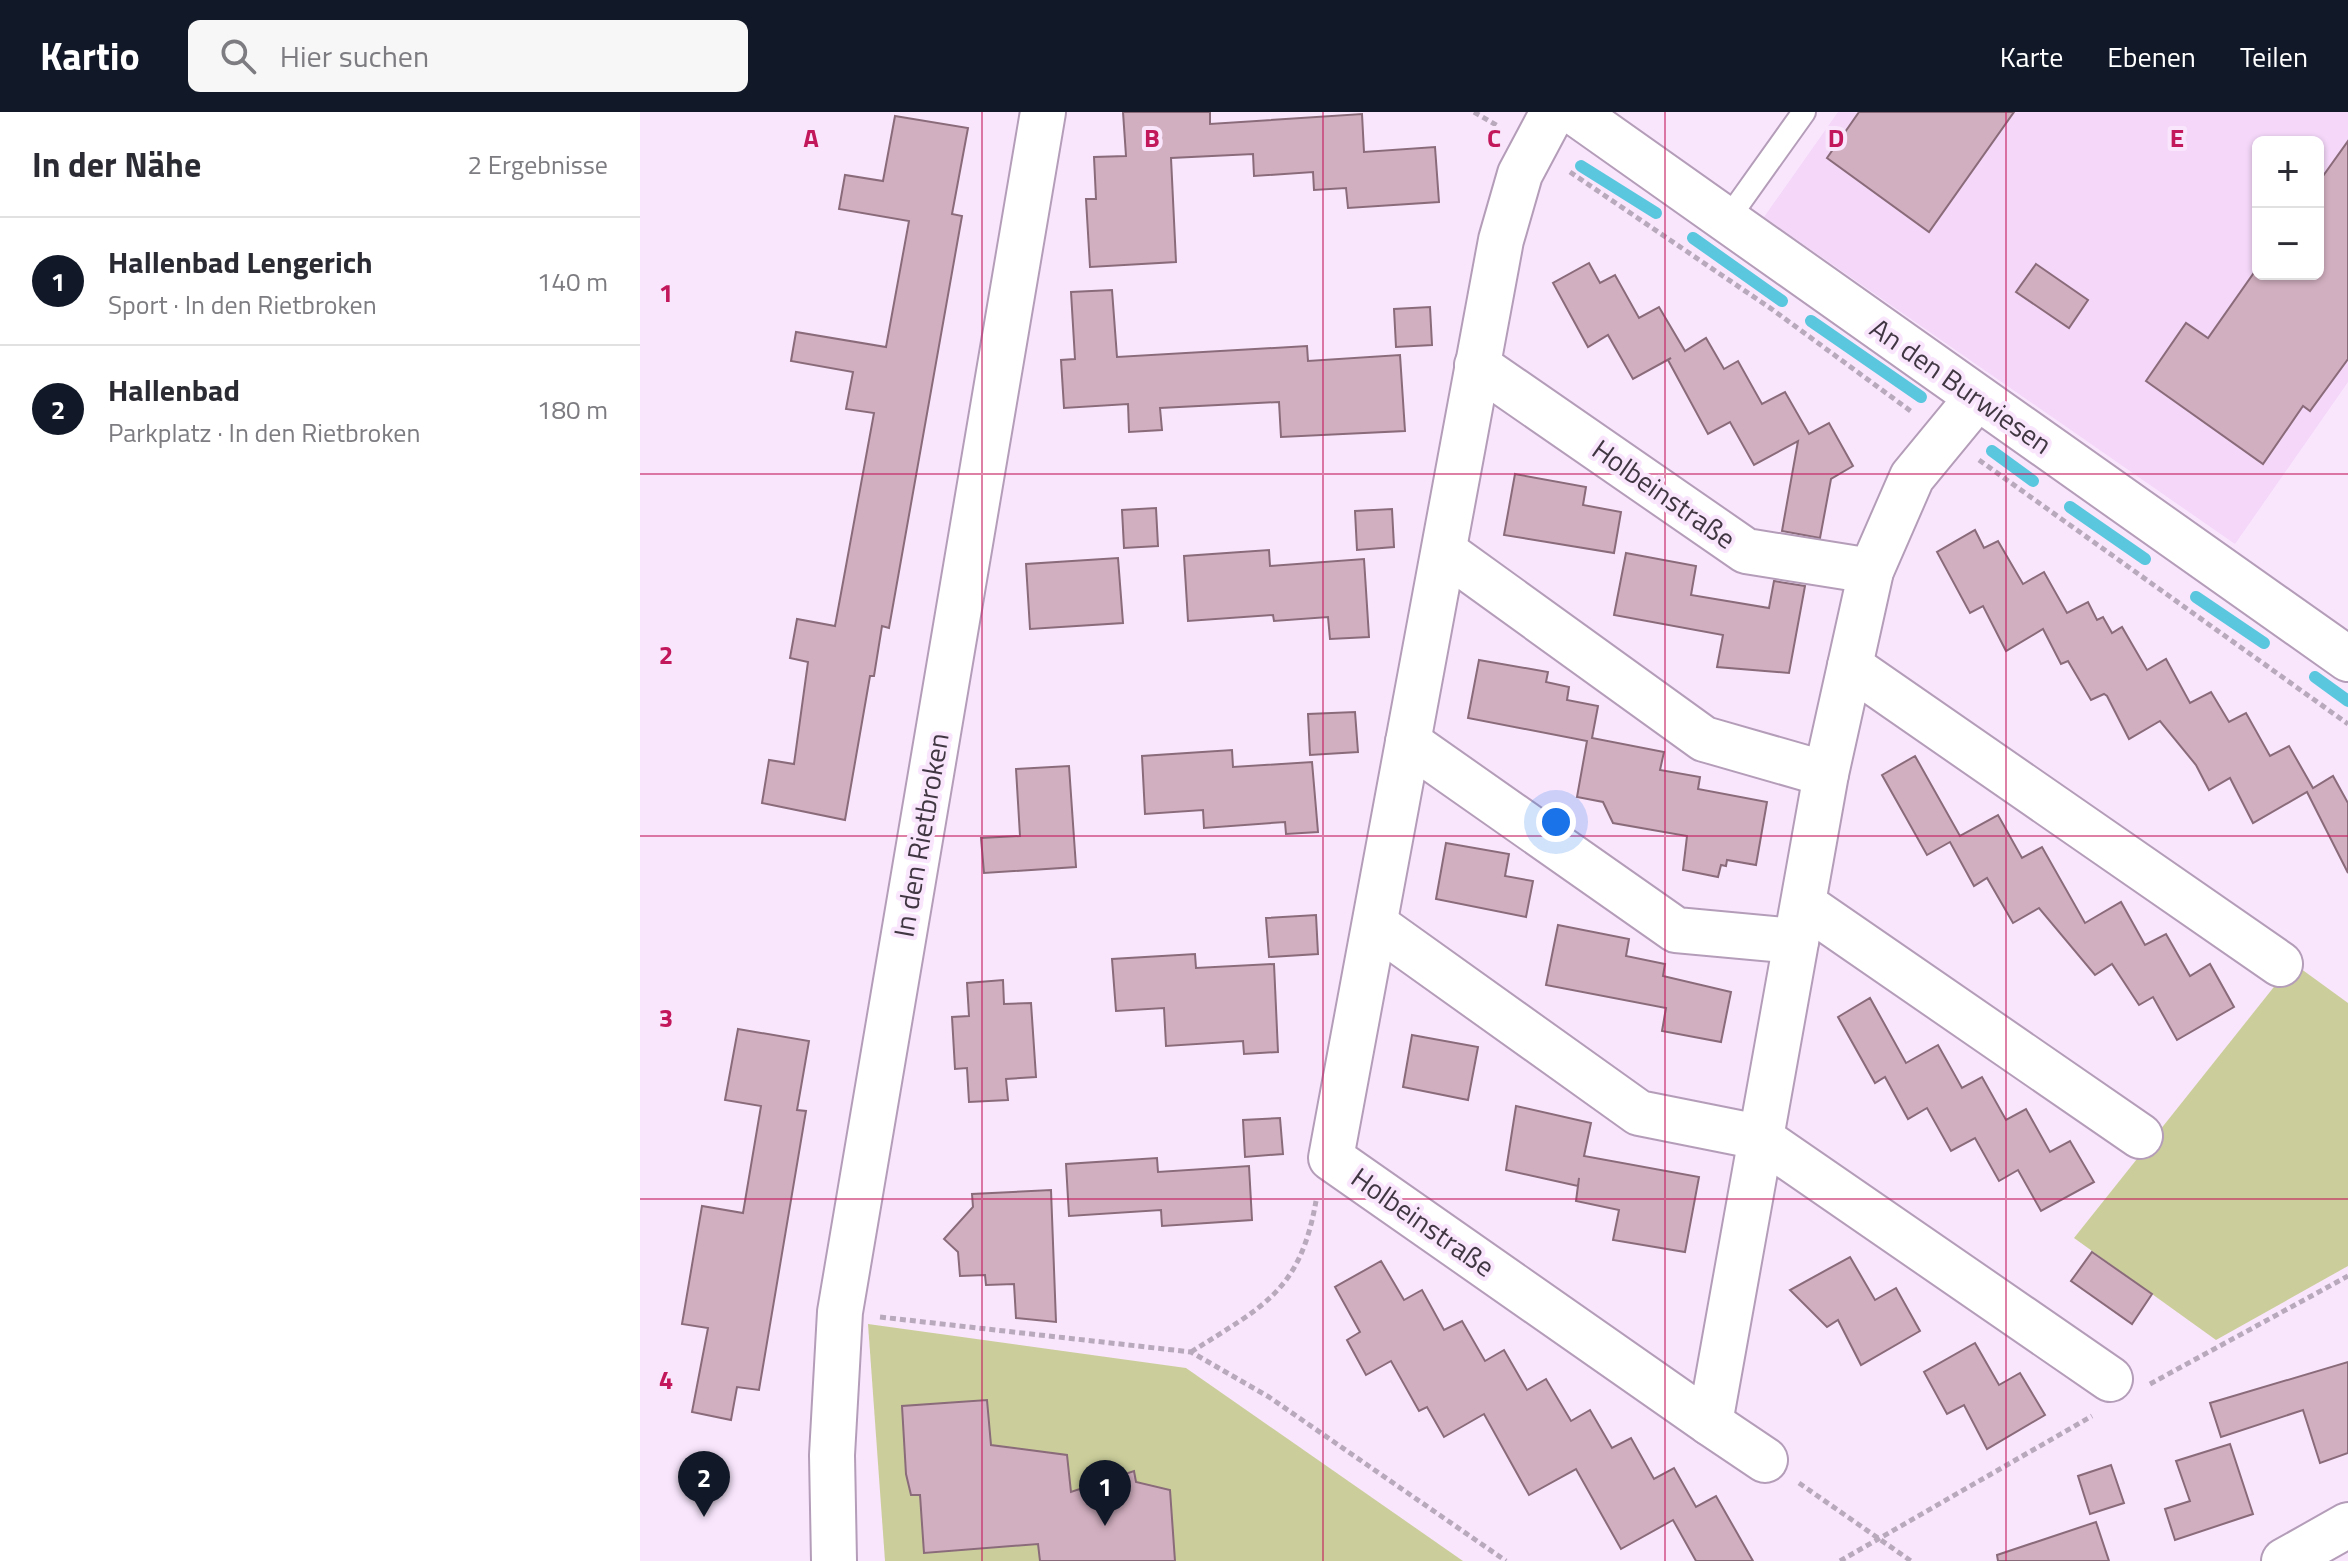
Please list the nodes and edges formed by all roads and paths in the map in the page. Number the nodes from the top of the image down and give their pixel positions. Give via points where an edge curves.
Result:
1 (1043, 112) edge
2 (1553, 112) edge
3 (1574, 112) edge
4 (1804, 112) edge
5 (1727, 220) junction
6 (1477, 365) junction
7 (1977, 398) junction
8 (1445, 552) junction
9 (1871, 571) junction
10 (2348, 659) edge
11 (1850, 666) junction
12 (1408, 742) junction
13 (1826, 774) junction
14 (1800, 923) junction
15 (1376, 925) junction
16 (2280, 964) dead end
17 (2140, 1136) dead end
18 (1759, 1137) junction
19 (1331, 1158) junction
20 (840, 1312) junction
21 (1191, 1352) junction
22 (2110, 1379) dead end
23 (1710, 1423) junction
24 (1765, 1460) joint
25 (2348, 1525) edge
26 (834, 1561) edge
27 (1506, 1561) edge
28 (1911, 1561) edge
29 (2284, 1561) edge

1 - 20 street, In den Rietbroken
2 - 6 street, Holbeinstraße via 1520,174 1501,240
3 - 5 street, An den Burwiesen
4 - 5 lane
5 - 7 street, An den Burwiesen
6 - 8 street, Holbeinstraße
6 - 9 street, Holbeinstraße via 1746,551
7 - 9 street via 1912,477
7 - 10 street, An den Burwiesen
8 - 12 street, Holbeinstraße
8 - 13 street via 1704,739
9 - 11 street
11 - 13 street
11 - 16 street
12 - 14 street via 1676,930
12 - 15 street, Holbeinstraße
13 - 14 street
14 - 17 street
14 - 18 street
15 - 18 street via 1639,1113
15 - 19 street, Holbeinstraße
18 - 22 street
18 - 23 street
19 - 21 path via 1320,1180 1310,1237 1290,1279 1263,1307
19 - 23 street, Holbeinstraße
20 - 21 path
20 - 26 street, In den Rietbroken via 832,1455
21 - 27 path via 1269,1397
23 - 24 street, Holbeinstraße
24 - 28 path
25 - 29 street

